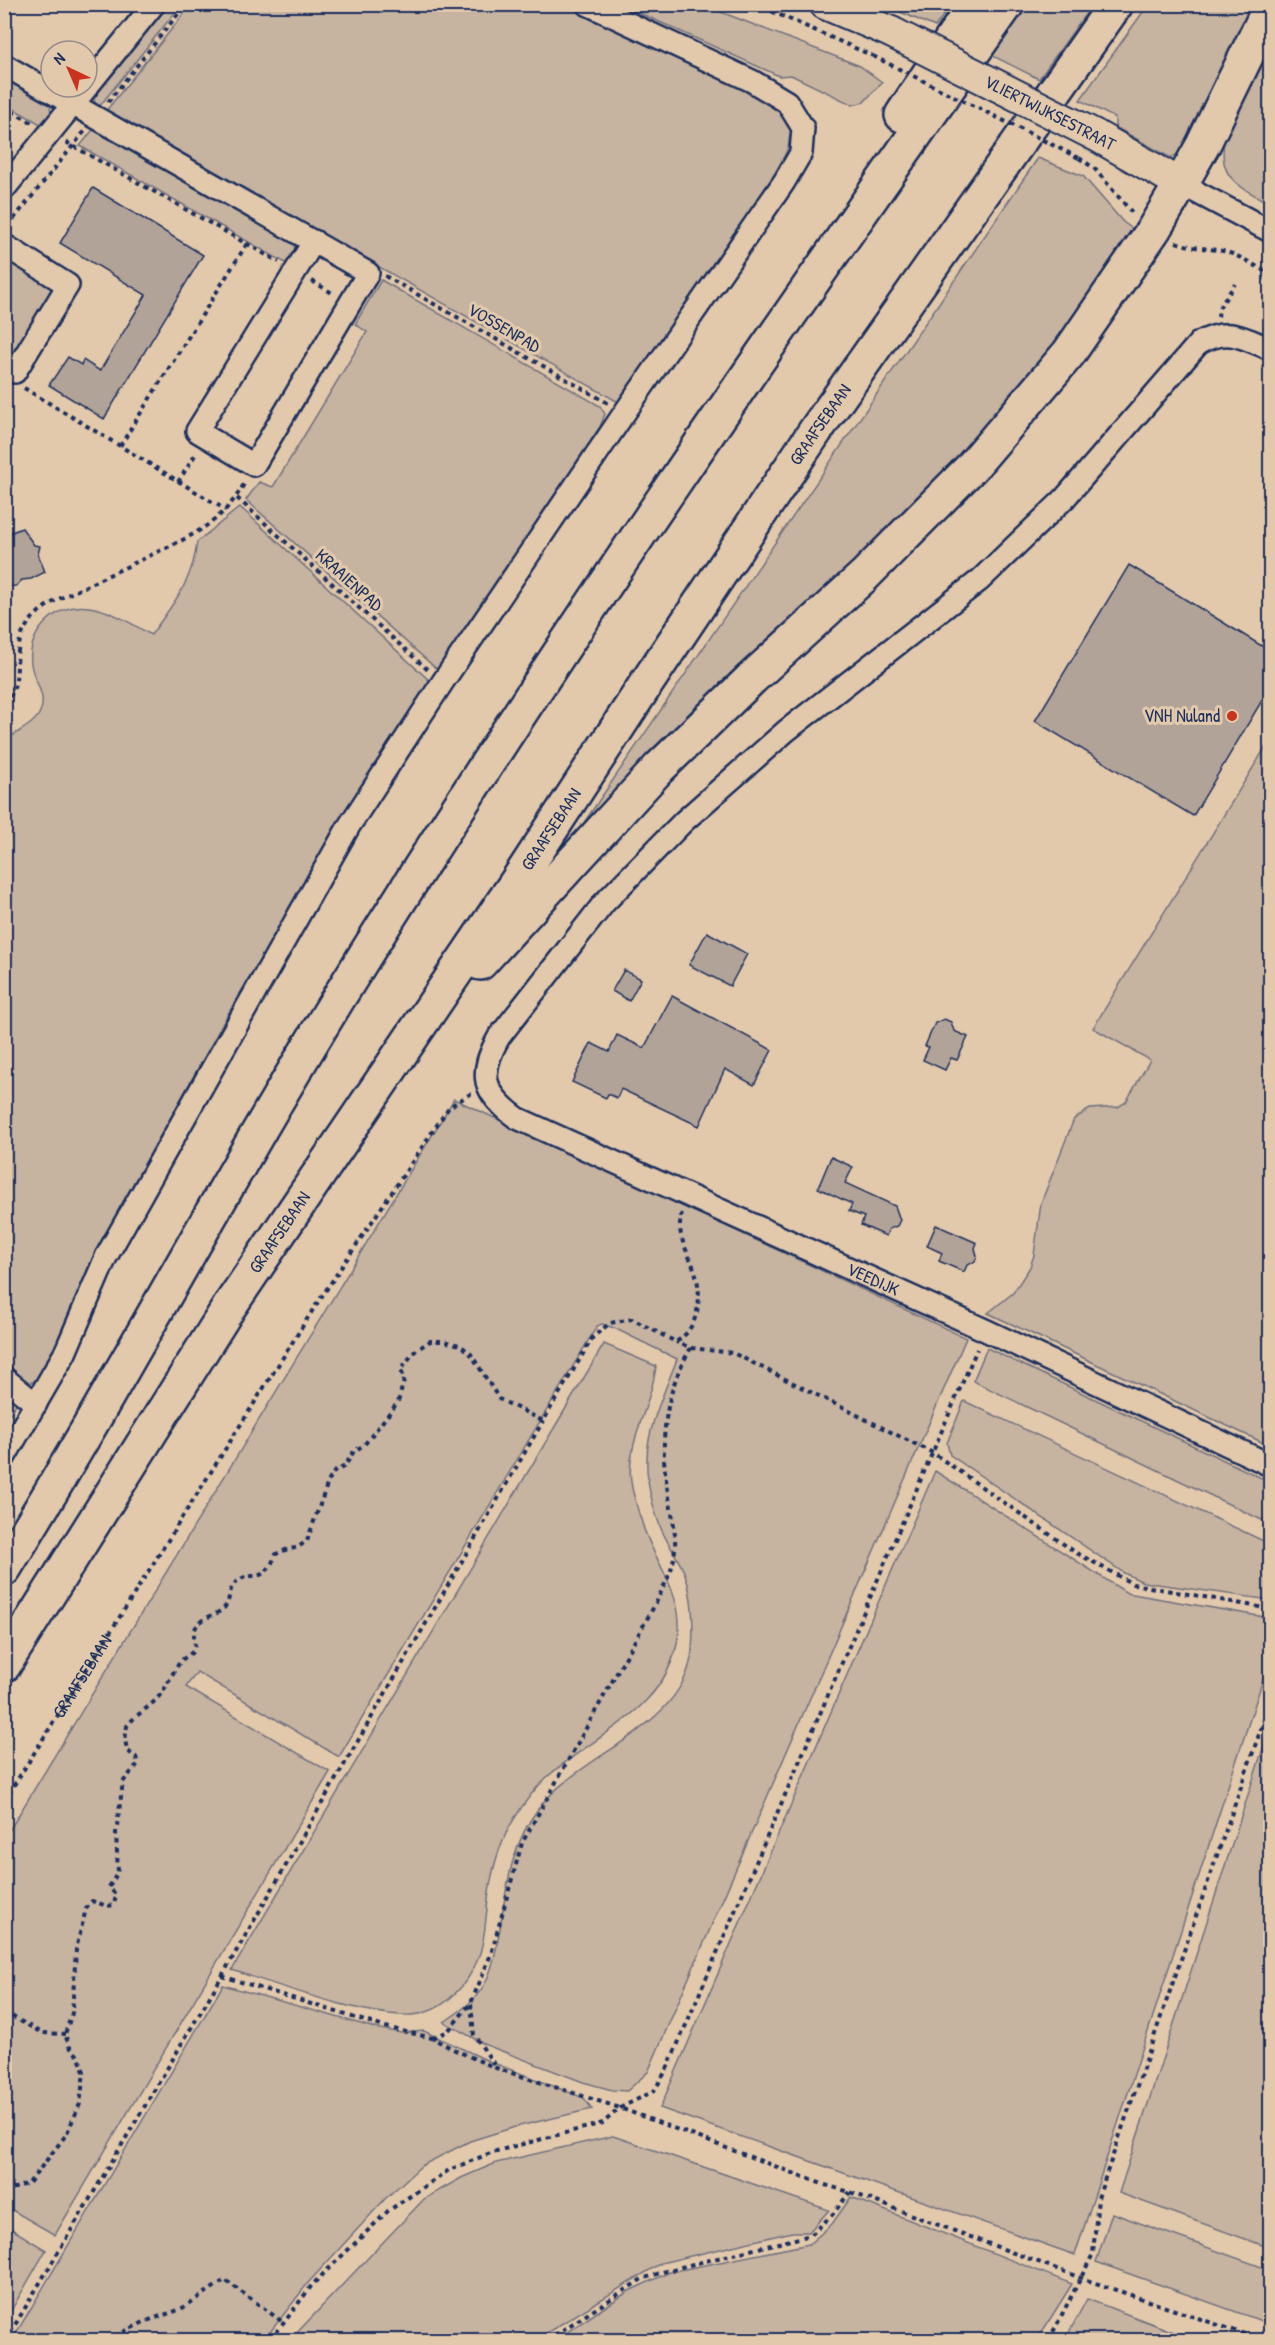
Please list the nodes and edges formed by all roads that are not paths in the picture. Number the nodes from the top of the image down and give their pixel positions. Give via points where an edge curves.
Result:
1 (154, 4) edge
2 (586, 4) edge
3 (825, 4) edge
4 (975, 4) edge
5 (1006, 4) edge
6 (1116, 4) edge
7 (1270, 7) edge
8 (4, 65) edge
9 (99, 72) edge
10 (77, 99) edge
11 (73, 104) junction
12 (1181, 184) junction
13 (4, 189) edge
14 (1270, 231) edge
15 (314, 241) junction
16 (4, 245) edge
17 (813, 279) junction
18 (1270, 349) edge
19 (10, 369) edge
20 (416, 1029) junction
21 (4, 1378) edge
22 (36, 1404) junction
23 (4, 1458) edge
24 (1270, 1465) edge
25 (4, 1569) edge
26 (4, 1665) edge

1 - 9 street
2 - 22 street via 752,81 787,102 804,128 801,153 442,682 349,826 106,1257 65,1353
3 - 12 street, VLIERTWIJKSESTRAAT, bridge via 891,32 1087,146
4 - 17 highway via 886,139
5 - 17 highway
6 - 20 highway, GRAAFSEBAAN via 816,430
7 - 12 highway
8 - 11 street
10 - 11 street
11 - 13 street
11 - 15 street
12 - 14 street, VLIERTWIJKSESTRAAT
12 - 20 highway via 1069,353 971,468 864,576 659,768 517,925
15 - 15 street via 368,273 254,465 196,431
16 - 19 street via 68,285
17 - 25 highway via 573,633 347,984
18 - 24 street, VEEDIJK via 1236,334 1220,334 1199,343 1064,499 980,580 786,731 684,821 604,903 499,1037 486,1068 492,1095 517,1118 985,1330
20 - 26 highway, GRAAFSEBAAN via 231,1304
21 - 22 street
22 - 23 street

